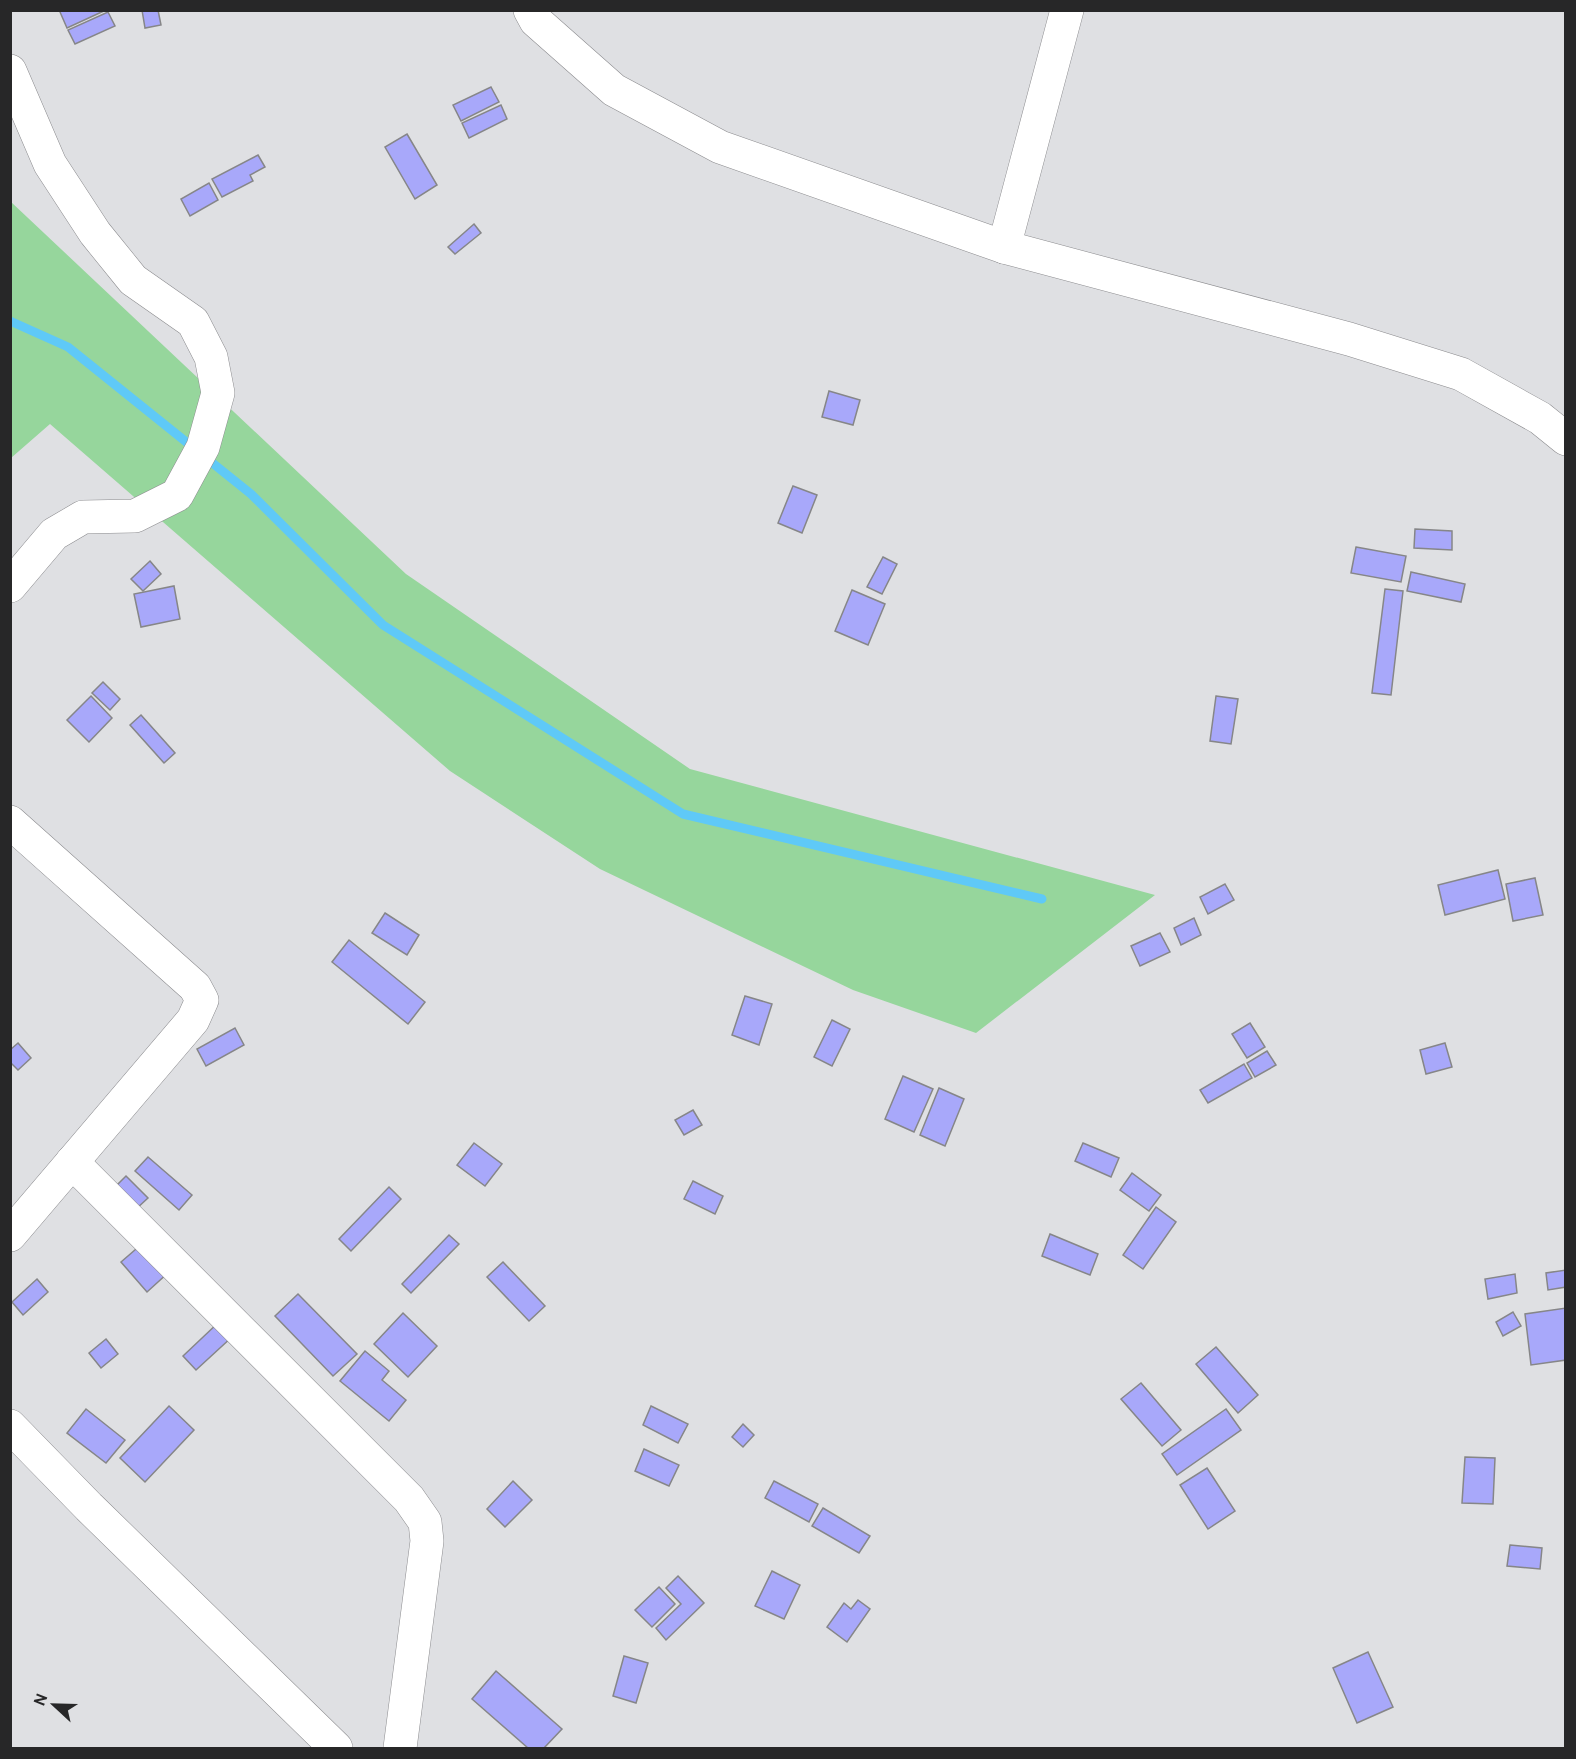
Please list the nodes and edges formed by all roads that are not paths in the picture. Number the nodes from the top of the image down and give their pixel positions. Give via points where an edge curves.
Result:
1 (530, 10) edge
2 (1067, 10) edge
3 (10, 71) edge
4 (1004, 247) junction
5 (1566, 439) edge
6 (10, 586) edge
7 (10, 822) edge
8 (72, 1162) junction
9 (10, 1235) edge
10 (10, 1426) edge
11 (336, 1749) edge
12 (400, 1749) edge

1 - 4 street via 536,21 614,90 720,147
2 - 4 street
3 - 6 street via 50,164 95,233 133,280 193,322 212,357 218,393 203,447 177,495 135,516 83,517 54,534
4 - 5 street via 1349,339 1461,374 1540,418
7 - 8 street via 195,987 202,1000 193,1020
8 - 9 street
8 - 12 street via 409,1499 425,1522 427,1541
10 - 11 street

